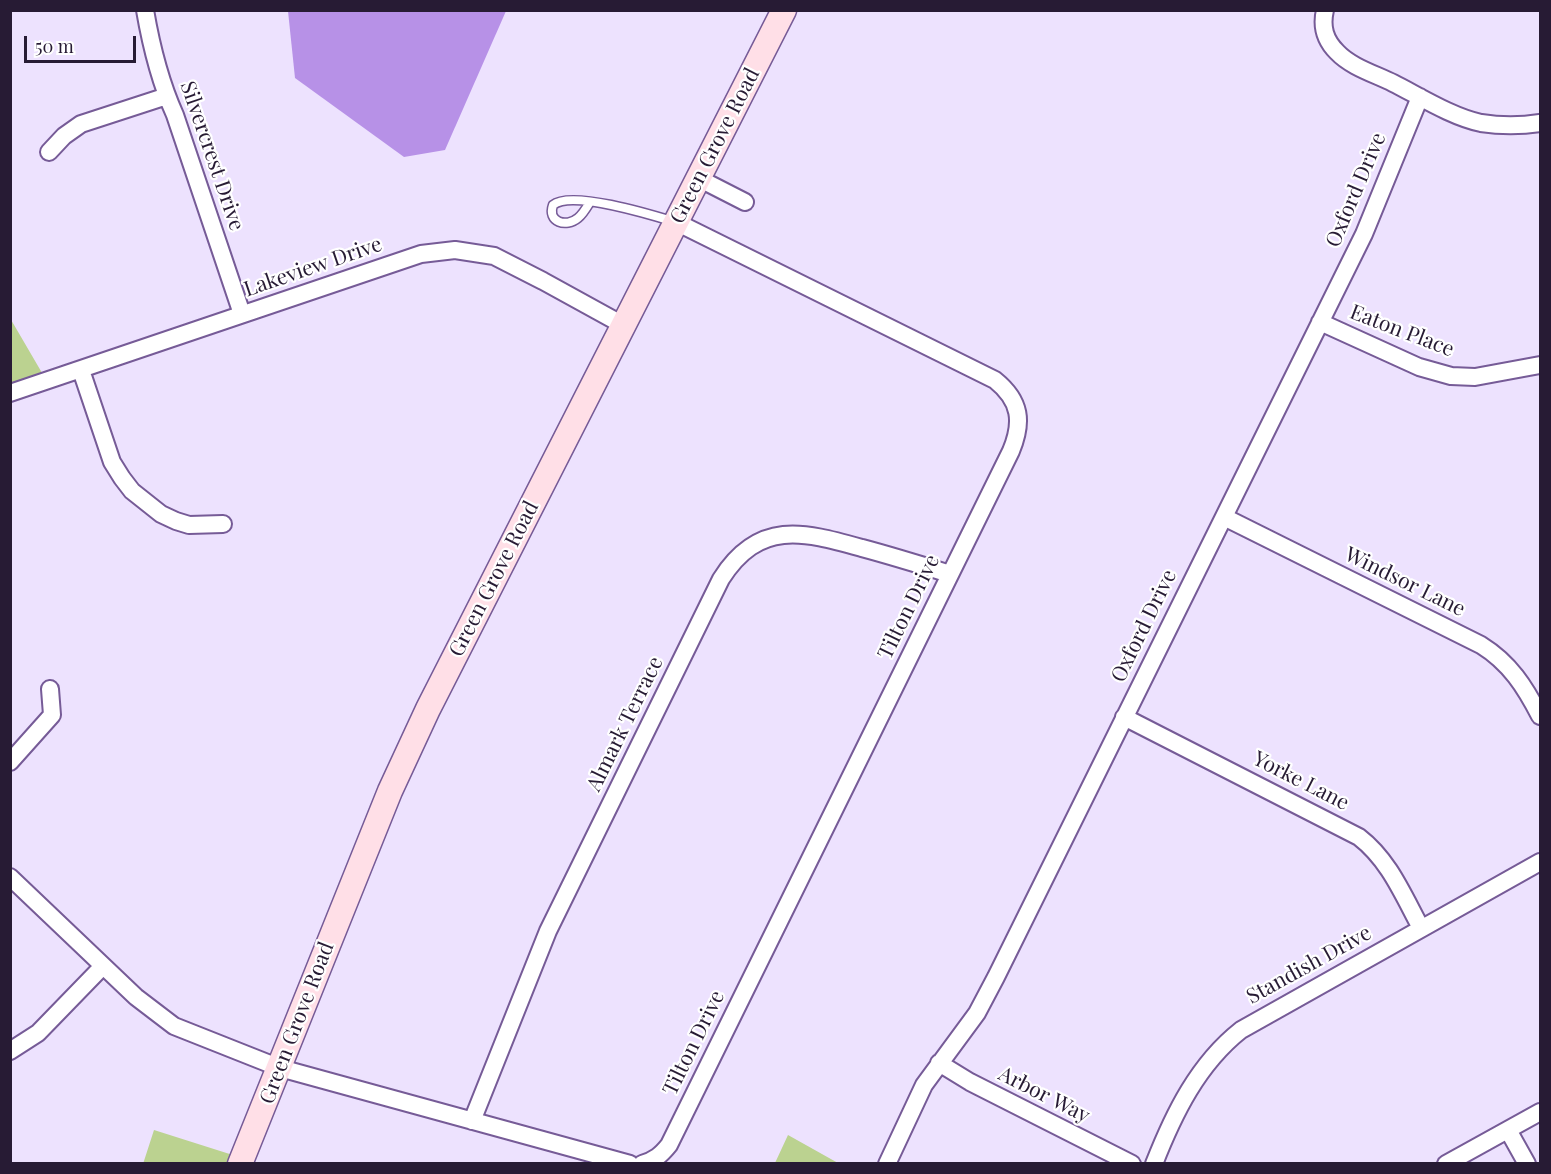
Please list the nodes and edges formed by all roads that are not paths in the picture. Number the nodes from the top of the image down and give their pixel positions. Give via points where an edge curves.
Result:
1 (145, 10) edge
2 (784, 10) edge
3 (1325, 10) edge
4 (166, 96) junction
5 (1420, 97) junction
6 (1540, 123) edge
7 (49, 152) dead end
8 (698, 178) junction
9 (591, 202) dead end
10 (745, 202) dead end
11 (676, 222) junction
12 (242, 314) junction
13 (1320, 322) junction
14 (623, 325) junction
15 (1540, 365) edge
16 (81, 370) junction
17 (10, 393) edge
18 (1224, 517) junction
19 (224, 524) dead end
20 (950, 574) junction
21 (50, 689) dead end
22 (1540, 716) edge
23 (1124, 717) junction
24 (10, 762) edge
25 (1540, 862) edge
26 (10, 878) edge
27 (1421, 928) junction
28 (103, 966) junction
29 (10, 1051) edge
30 (939, 1063) junction
31 (280, 1068) junction
32 (1540, 1112) edge
33 (472, 1121) junction
34 (1508, 1130) junction
35 (240, 1164) edge
36 (630, 1164) edge
37 (642, 1164) edge
38 (887, 1164) edge
39 (1132, 1164) edge
40 (1154, 1164) edge
41 (1446, 1164) edge
42 (1527, 1164) edge

1 - 4 street, Silvercrest Drive
2 - 8 street, Green Grove Road
3 - 5 street via 1323,29 1337,52
4 - 7 street via 81,124
4 - 12 street, Silvercrest Drive
5 - 6 street via 1480,123
5 - 13 street, Oxford Drive via 1364,234
8 - 10 street
8 - 11 street, Green Grove Road
9 - 11 lane
11 - 14 street, Green Grove Road
11 - 20 street, Tilton Drive via 1005,388 1018,411 1017,436
12 - 14 street, Lakeview Drive via 421,254 455,250 506,261
12 - 16 street, Lakeview Drive
13 - 15 street, Eaton Place via 1419,367 1451,376 1475,377
13 - 18 street, Oxford Drive
14 - 31 street, Green Grove Road via 390,790
16 - 17 street, Lakeview Drive
16 - 19 street via 112,462 132,491 176,521 189,525
18 - 22 street, Windsor Lane via 1481,645 1519,679
18 - 23 street, Oxford Drive
20 - 33 street, Almark Terrace via 805,534 774,536 756,543 730,565 548,931
20 - 37 street, Tilton Drive via 669,1145 661,1155
21 - 24 street via 52,715
23 - 27 street, Yorke Lane via 1359,837 1389,869
23 - 30 street, Oxford Drive via 977,1013
25 - 27 street, Standish Drive
26 - 28 street
27 - 40 street, Standish Drive via 1256,1020 1227,1041 1190,1088
28 - 29 street via 38,1033
28 - 31 street via 136,998 174,1026
30 - 38 street, Oxford Drive via 924,1085
30 - 39 street, Arbor Way
31 - 33 street
31 - 35 street, Green Grove Road
32 - 34 street
33 - 36 street
34 - 41 street
34 - 42 street

